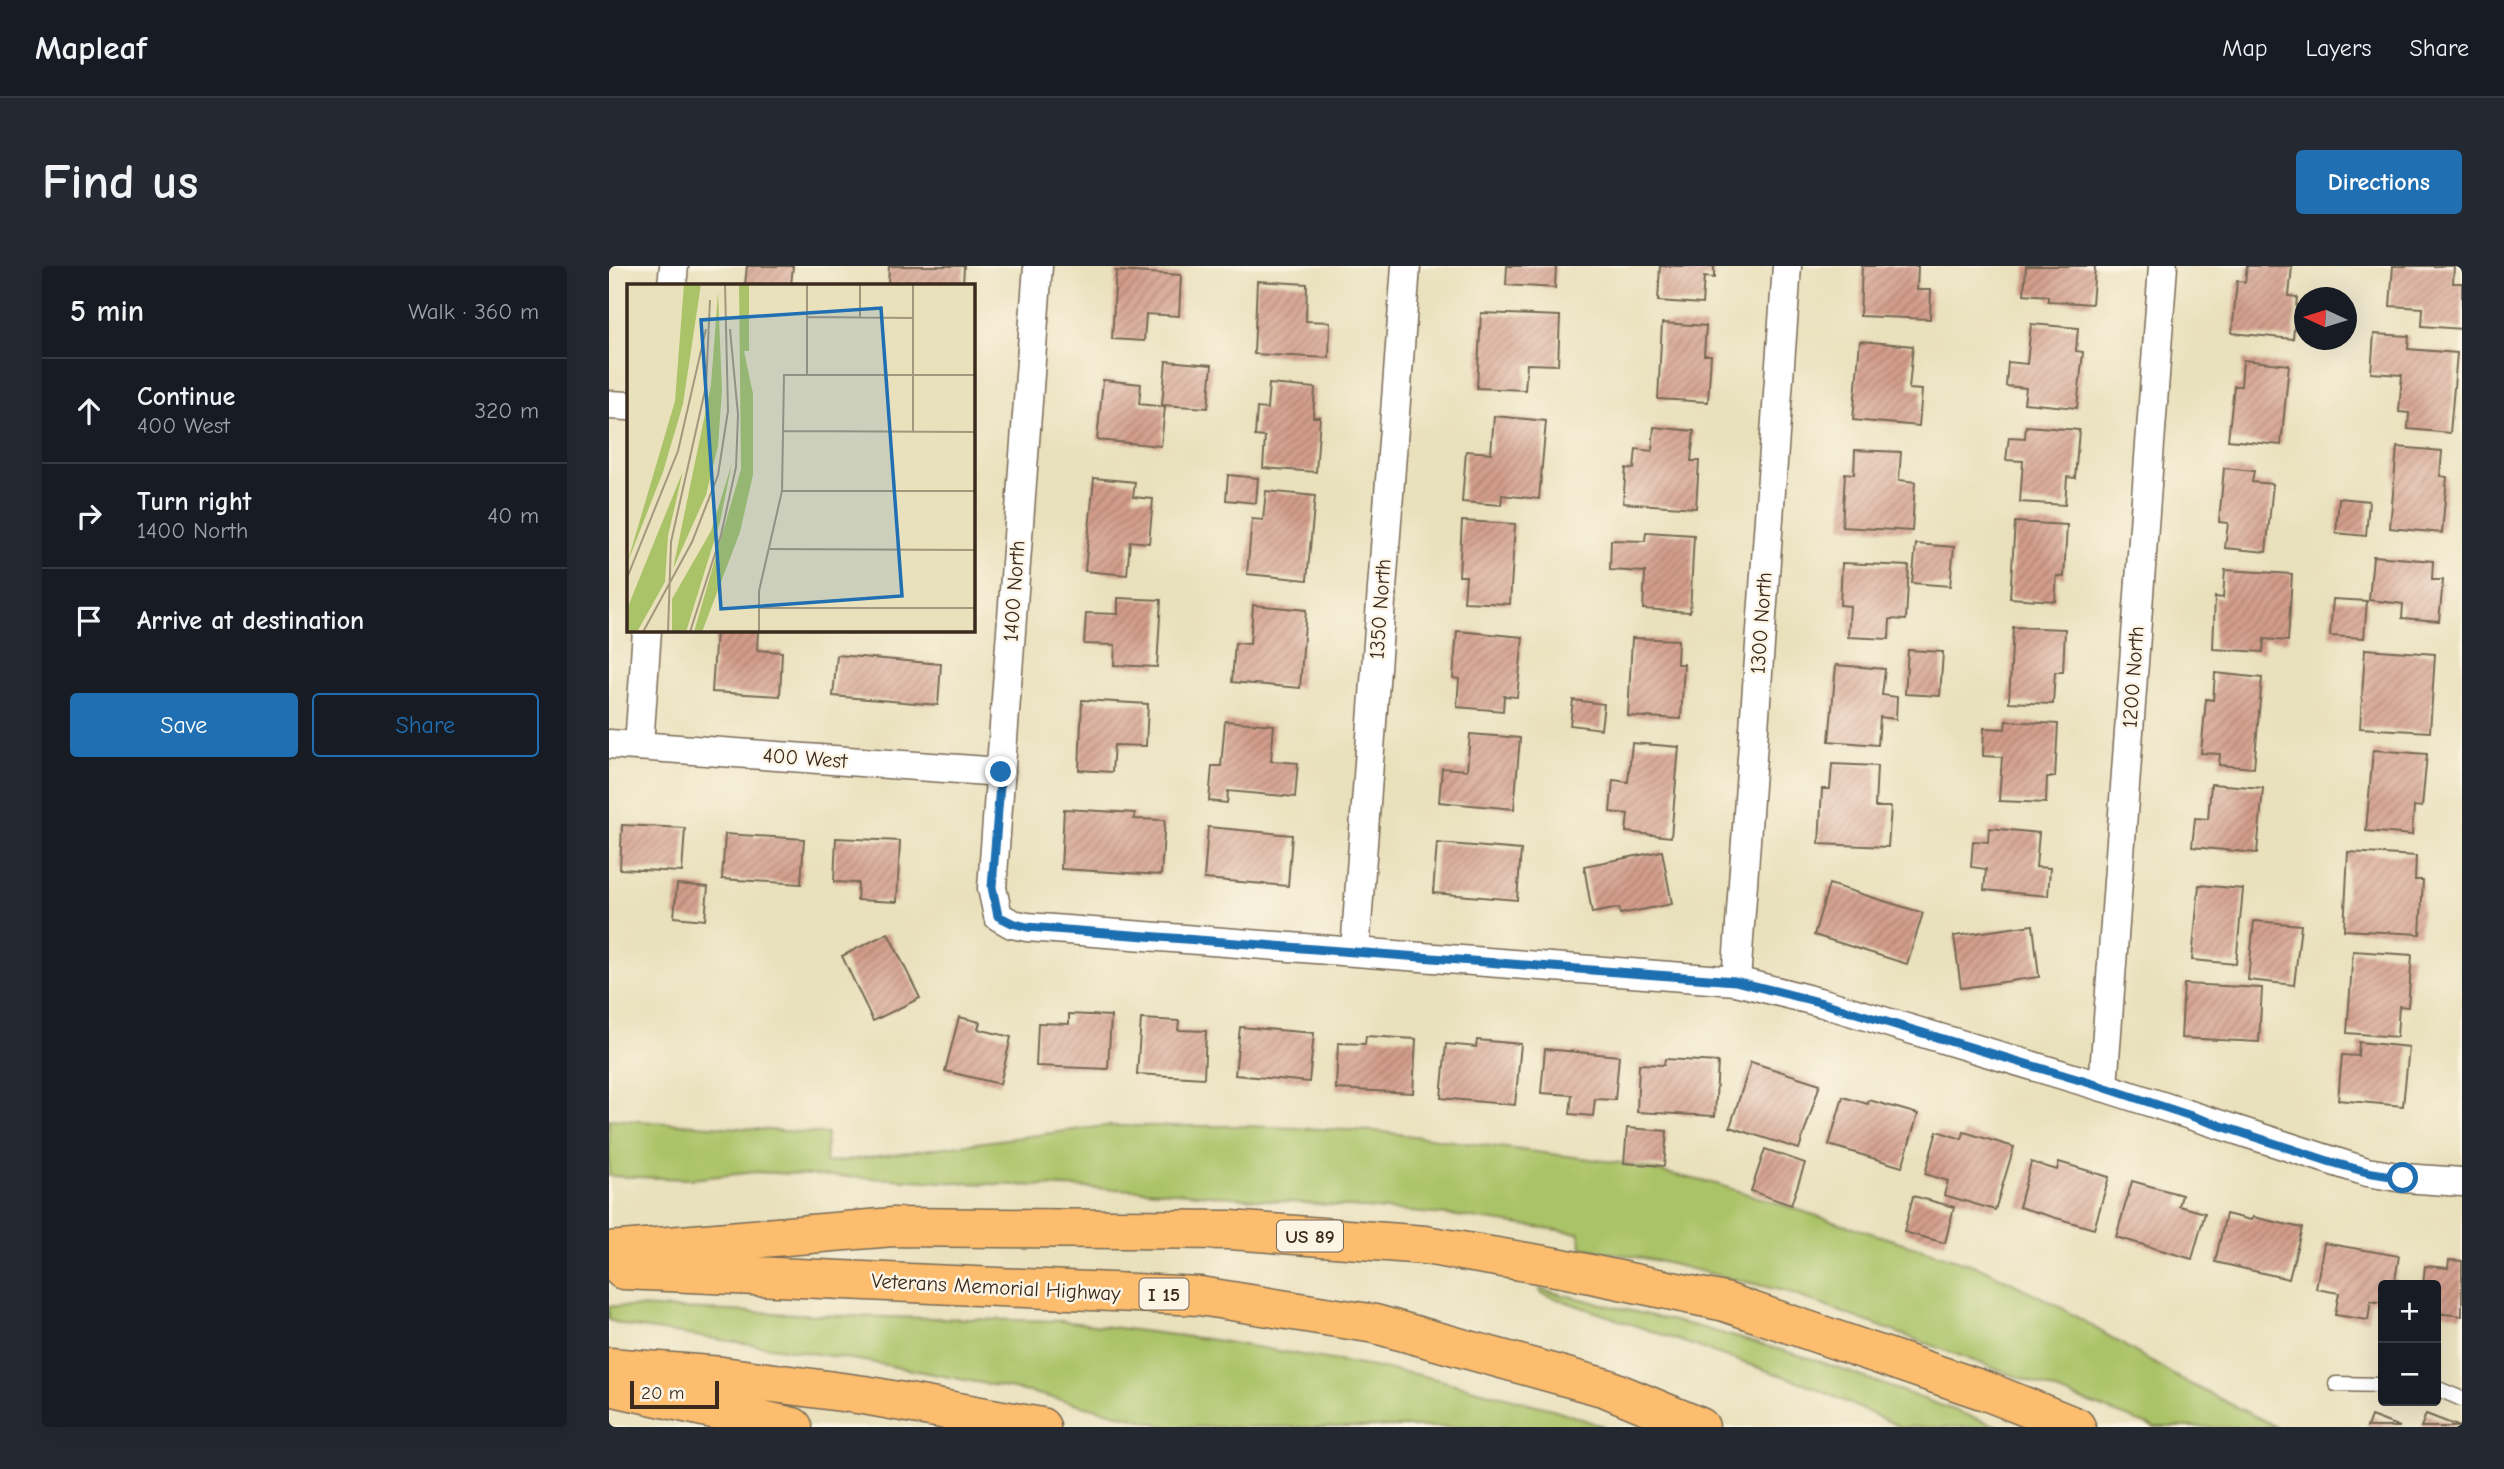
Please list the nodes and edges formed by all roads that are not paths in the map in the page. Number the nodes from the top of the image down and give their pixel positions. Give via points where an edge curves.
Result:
1 (674, 266) edge
2 (1038, 266) edge
3 (1406, 266) edge
4 (1787, 266) edge
5 (2163, 266) edge
6 (672, 284) edge
7 (609, 405) edge
8 (627, 406) edge
9 (647, 632) edge
10 (609, 744) edge
11 (639, 746) junction
12 (1001, 772) junction
13 (1355, 951) junction
14 (1735, 981) junction
15 (2103, 1087) junction
16 (2462, 1182) edge
17 (609, 1251) edge
18 (609, 1270) edge
19 (609, 1367) edge
20 (2336, 1384) dead end
21 (609, 1385) edge
22 (2378, 1385) edge
23 (2441, 1390) edge
24 (2462, 1399) edge
25 (793, 1427) edge
26 (1041, 1427) edge
27 (1700, 1427) edge
28 (2076, 1427) edge

1 - 6 street
2 - 12 street, 1400 North
3 - 13 street, 1350 North
4 - 14 street, 1300 North
5 - 15 street, 1200 North
7 - 8 street
9 - 11 street
10 - 11 street, 400 West
11 - 12 street, 400 West
12 - 13 street, 1400 North via 992,887 998,916 1027,927
13 - 14 street
14 - 15 street
15 - 16 street via 2367,1172
17 - 28 highway, US 89 via 893,1227 1231,1230 1425,1245 1724,1302 1991,1393
18 - 27 highway, Veterans Memorial Highway / I 15 via 1200,1296 1375,1324 1606,1388
19 - 26 highway via 864,1395
20 - 22 lane
21 - 25 highway
23 - 24 lane

